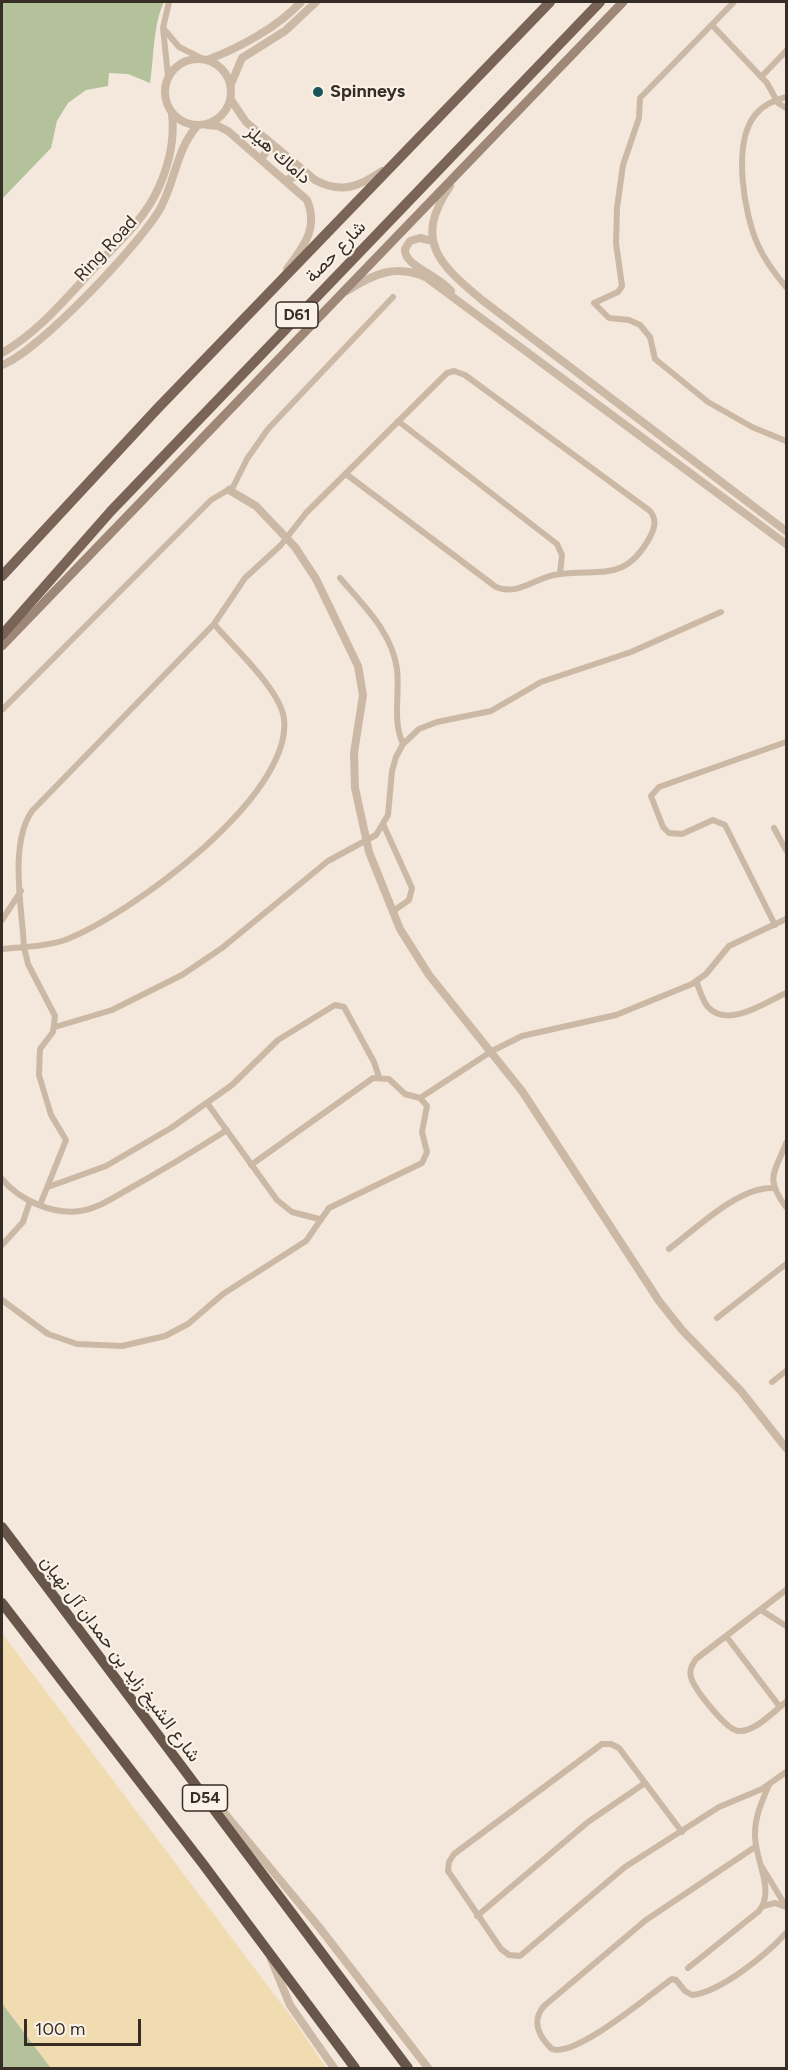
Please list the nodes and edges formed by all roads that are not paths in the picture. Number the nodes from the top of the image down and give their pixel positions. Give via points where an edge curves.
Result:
1 (169, 2) edge
2 (301, 2) edge
3 (316, 2) edge
4 (550, 2) edge
5 (600, 2) edge
6 (623, 2) edge
7 (734, 2) edge
8 (712, 25) junction
9 (163, 28) junction
10 (786, 51) edge
11 (204, 59) junction
12 (168, 76) junction
13 (761, 77) junction
14 (231, 84) junction
15 (786, 97) edge
16 (231, 100) junction
17 (776, 100) junction
18 (786, 108) edge
19 (172, 114) junction
20 (207, 125) junction
21 (196, 126) junction
22 (277, 148) junction
23 (261, 159) junction
24 (396, 161) junction
25 (298, 166) junction
26 (463, 167) junction
27 (286, 180) junction
28 (433, 241) junction
29 (275, 285) junction
30 (786, 287) edge
31 (339, 297) junction
32 (393, 297) dead end
33 (456, 298) junction
34 (482, 300) junction
35 (474, 311) junction
36 (2, 353) edge
37 (2, 365) edge
38 (398, 421) junction
39 (786, 441) edge
40 (346, 474) junction
41 (229, 490) junction
42 (786, 531) edge
43 (287, 538) junction
44 (786, 544) edge
45 (560, 574) junction
46 (2, 576) edge
47 (340, 578) dead end
48 (721, 612) dead end
49 (214, 624) junction
50 (2, 635) edge
51 (2, 646) edge
52 (2, 710) edge
53 (786, 741) edge
54 (403, 744) junction
55 (384, 826) junction
56 (774, 828) dead end
57 (366, 842) junction
58 (786, 850) edge
59 (21, 891) junction
60 (393, 912) junction
61 (2, 920) edge
62 (786, 920) edge
63 (775, 925) junction
64 (24, 947) junction
65 (2, 949) edge
66 (696, 981) junction
67 (786, 993) edge
68 (55, 1027) junction
69 (492, 1051) junction
70 (379, 1077) junction
71 (420, 1098) junction
72 (207, 1103) junction
73 (226, 1130) junction
74 (786, 1143) edge
75 (251, 1165) junction
76 (2, 1179) edge
77 (48, 1187) junction
78 (774, 1188) junction
79 (30, 1201) junction
80 (40, 1205) junction
81 (786, 1207) edge
82 (319, 1219) junction
83 (2, 1245) edge
84 (669, 1248) dead end
85 (786, 1264) edge
86 (2, 1300) edge
87 (717, 1318) dead end
88 (786, 1371) edge
89 (772, 1382) dead end
90 (786, 1448) edge
91 (2, 1527) edge
92 (786, 1590) edge
93 (2, 1603) edge
94 (760, 1610) junction
95 (786, 1626) edge
96 (726, 1636) junction
97 (114, 1678) junction
98 (786, 1702) edge
99 (780, 1707) junction
100 (786, 1772) edge
101 (645, 1783) junction
102 (769, 1785) junction
103 (682, 1832) junction
104 (755, 1847) junction
105 (759, 1862) junction
106 (763, 1906) junction
107 (786, 1906) edge
108 (477, 1916) junction
109 (786, 1933) edge
110 (271, 1959) junction
111 (688, 1968) dead end
112 (334, 2068) edge
113 (355, 2068) edge
114 (408, 2068) edge
115 (428, 2068) edge

1 - 9 street
2 - 11 street via 232,49
3 - 14 street via 285,31 242,58
4 - 24 main road, شارع حصة / D61
5 - 50 main road, شارع حصة / D61 via 111,511
6 - 26 main road
7 - 8 street
8 - 13 street
8 - 39 street via 640,98 639,118 623,165 617,208 616,243 622,286 618,292 594,303 609,318 640,325 650,337 655,360 708,402 738,421
9 - 11 street via 179,47
9 - 12 street
10 - 13 street
11 - 12 street via 182,62
11 - 14 street via 226,73
12 - 19 street via 165,96
13 - 17 street
14 - 16 street
15 - 17 street
16 - 20 street via 226,112
16 - 22 street, داماك هيلز via 240,115
17 - 18 street
17 - 30 street via 765,105 751,122 743,180 753,234
19 - 21 street
19 - 36 street, Ring Road via 174,139 147,208 56,309 32,333
20 - 21 street
20 - 23 street, داماك هيلز via 223,128
21 - 37 street, Ring Road via 184,144 168,192 138,238 39,341
22 - 23 street via 268,149
22 - 25 street, داماك هيلز
23 - 27 street, داماك هيلز
24 - 25 street, داماك هيلز via 350,188 326,186
24 - 29 main road, شارع حصة / D61
25 - 27 street via 296,176
26 - 28 street via 436,210
26 - 31 main road
27 - 29 street, داماك هيلز via 307,200 312,224 307,240
28 - 33 street via 410,241 405,249 406,259 437,277
28 - 34 street via 447,270
29 - 46 main road, شارع حصة / D61
31 - 33 street via 371,276 399,270 421,275
31 - 51 main road
32 - 41 street via 268,429
33 - 35 street
34 - 35 street
34 - 42 street
35 - 44 street
38 - 40 street
38 - 45 street via 554,541 561,551
38 - 45 street via 444,374 458,372 652,513 654,530 631,563 602,574
40 - 43 street
40 - 45 street via 496,587 514,590
41 - 43 street via 256,506
41 - 52 street via 211,500
43 - 49 street via 245,578
43 - 57 street via 316,579 361,675 362,705 354,776
47 - 54 street via 379,624 392,650 397,669 397,725
48 - 54 street via 631,652 541,682 491,711 426,725
49 - 59 street via 32,811 21,836
49 - 64 street via 269,688 282,710 281,749 272,769 220,831 166,879 68,938
53 - 63 street via 659,787 651,796 669,833 682,834 713,820 725,825
54 - 55 street via 393,764
55 - 57 street
55 - 60 street via 412,888 409,900
56 - 58 street
57 - 60 street
57 - 68 street via 328,861 222,948 182,975 112,1010
59 - 61 street
59 - 64 street
60 - 69 street via 419,961
62 - 63 street
63 - 66 street via 729,946
64 - 65 street
64 - 68 street via 30,969 54,1014
66 - 67 street via 706,1005 724,1016 741,1013
66 - 69 street via 616,1016 538,1030
68 - 77 street via 40,1048 39,1075 51,1115 66,1140
69 - 71 street
69 - 90 street via 658,1300 741,1391
70 - 71 street via 392,1080 405,1094
70 - 72 street via 344,1007 337,1004 278,1040 242,1076
70 - 75 street via 368,1080
71 - 82 street via 427,1109 422,1127 427,1152 424,1161 333,1205
72 - 73 street
72 - 77 street via 106,1166
73 - 75 street
73 - 80 street via 93,1208 71,1212
74 - 78 street via 774,1166
75 - 82 street via 286,1208
76 - 79 street
77 - 80 street
78 - 81 street
78 - 84 street via 748,1191
79 - 80 street
79 - 83 street via 23,1222
82 - 86 street via 306,1241 224,1294 188,1324 165,1336 135,1344 97,1347 67,1342 40,1329
85 - 87 street
88 - 89 street
91 - 97 highway, شارع الشيخ زايد بن حمدان آل نهيان / D54
92 - 94 street
93 - 110 highway, D54 via 203,1864
94 - 95 street
94 - 96 street
96 - 99 street
96 - 99 street via 696,1659 690,1671 693,1682 735,1731 746,1731
97 - 114 highway, شارع الشيخ زايد بن حمدان آل نهيان / D54
97 - 115 street via 319,1927
98 - 99 street
100 - 102 street
101 - 103 street
101 - 108 street via 588,1822
101 - 108 street via 619,1748 602,1744 454,1854 449,1876
102 - 103 street via 719,1807
102 - 104 street via 756,1819
103 - 108 street via 616,1874 524,1954 506,1954
104 - 105 street
104 - 109 street via 619,1942 544,2006 537,2017 538,2030 552,2049 567,2049 672,1979 692,1995 718,1985
105 - 106 street via 766,1893
105 - 107 street
106 - 107 street
106 - 111 street
110 - 112 street via 290,2005
110 - 113 highway, D54

